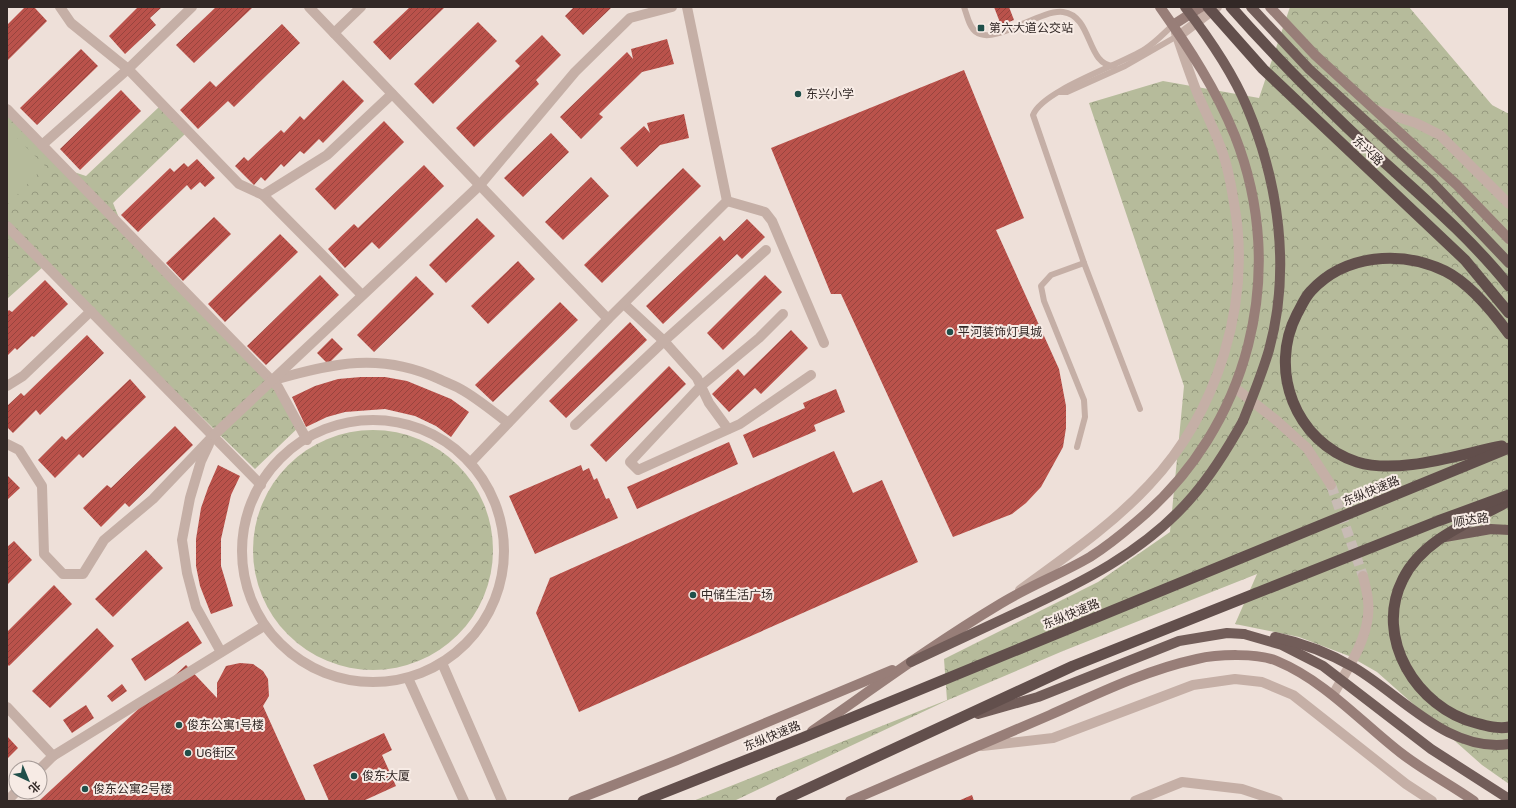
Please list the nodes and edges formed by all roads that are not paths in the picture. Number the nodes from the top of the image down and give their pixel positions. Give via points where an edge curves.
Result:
1 (60, 7) edge
2 (192, 7) edge
3 (309, 7) edge
4 (361, 7) edge
5 (672, 7) edge
6 (687, 7) edge
7 (964, 7) edge
8 (1160, 7) edge
9 (1186, 7) edge
10 (1196, 7) edge
11 (1201, 7) edge
12 (1208, 7) edge
13 (1217, 7) edge
14 (1231, 7) edge
15 (1251, 7) edge
16 (1270, 9) edge
17 (1173, 25) junction
18 (334, 33) junction
19 (1178, 36) junction
20 (1114, 66) junction
21 (128, 69) junction
22 (1060, 92) junction
23 (392, 94) junction
24 (7, 109) edge
25 (1376, 110) junction
26 (42, 145) junction
27 (480, 185) junction
28 (264, 195) junction
29 (727, 201) junction
30 (1509, 204) edge
31 (7, 226) edge
32 (1509, 239) edge
33 (766, 250) dead end
34 (1084, 263) junction
35 (1509, 263) edge
36 (1509, 286) edge
37 (362, 295) junction
38 (624, 304) junction
39 (91, 311) junction
40 (1509, 313) edge
41 (783, 314) dead end
42 (608, 319) junction
43 (1509, 334) edge
44 (664, 341) junction
45 (824, 343) dead end
46 (811, 375) dead end
47 (272, 380) junction
48 (7, 386) edge
49 (701, 386) junction
50 (1235, 388) junction
51 (1140, 409) dead end
52 (508, 423) junction
53 (576, 425) dead end
54 (728, 430) junction
55 (213, 436) junction
56 (306, 440) junction
57 (7, 444) edge
58 (1509, 444) edge
59 (1078, 447) dead end
60 (1509, 448) edge
61 (471, 462) junction
62 (261, 485) junction
63 (1331, 485) tunnel mouth
64 (1509, 495) edge
65 (1509, 500) edge
66 (1509, 530) edge
67 (1438, 540) junction
68 (1363, 576) tunnel mouth
69 (1002, 602) junction
70 (264, 626) junction
71 (1244, 634) junction
72 (221, 652) junction
73 (911, 662) junction
74 (442, 663) junction
75 (408, 678) junction
76 (1333, 695) junction
77 (7, 707) edge
78 (957, 720) junction
79 (1509, 727) edge
80 (802, 738) junction
81 (1509, 744) edge
82 (978, 746) junction
83 (53, 756) junction
84 (48, 761) edge
85 (1509, 799) edge
86 (464, 801) edge
87 (502, 801) edge
88 (574, 801) edge
89 (643, 801) edge
90 (781, 801) edge
91 (850, 801) edge
92 (1135, 801) edge
93 (1278, 801) edge
94 (1432, 801) edge
95 (1474, 801) edge

1 - 21 street via 71,23
2 - 21 street
3 - 18 street
4 - 18 street
5 - 27 street via 630,18 575,72
6 - 29 street
7 - 20 lane via 972,28 984,35 1055,12 1070,14 1080,22 1100,60 1106,65
8 - 17 main road
9 - 73 main road, bridge via 1211,42 1247,106 1262,148 1277,210 1280,262 1276,316 1269,350 1243,421 1229,446 1192,498 1120,559 1059,593
10 - 17 street
11 - 17 main road
12 - 40 highway, 东兴路, bridge via 1263,69 1465,260
13 - 19 street
14 - 36 highway, 东兴路 via 1306,88 1438,210 1492,264
15 - 35 main road via 1309,69 1431,181
16 - 25 main road via 1315,55
17 - 19 main road
17 - 20 lane via 1147,48
18 - 23 street
19 - 22 lane via 1114,72 1067,92
19 - 50 main road via 1207,76 1236,138 1249,182 1258,232 1260,274 1254,323
19 - 69 street via 1198,94 1220,145 1235,204 1240,265 1234,317 1217,373 1188,436 1150,485 1102,530
20 - 22 lane via 1065,87
21 - 26 street
21 - 28 street via 239,184
22 - 34 lane via 1036,108 1033,115
23 - 27 street
23 - 28 street via 327,155
24 - 26 street
25 - 30 street via 1416,123 1440,135
25 - 32 main road via 1457,185
26 - 47 street
27 - 37 street
27 - 42 street
28 - 37 street
29 - 38 street
29 - 45 street via 756,208 765,212 772,221
31 - 39 street
33 - 44 street
34 - 51 lane
34 - 59 lane via 1051,275 1041,286 1044,300 1084,400 1085,417
37 - 47 street
38 - 42 street
38 - 44 street
39 - 48 street via 23,376
39 - 55 street
41 - 49 street via 759,338
42 - 52 street
43 - 58 highway via 1482,301 1446,272 1417,261 1376,259 1341,269 1324,279 1310,292 1292,324 1285,358 1286,380 1290,394 1304,423 1329,447 1357,462 1397,466
44 - 49 street
44 - 53 street
46 - 54 street
47 - 52 street via 348,362 388,363 424,372 463,390
47 - 55 street
47 - 56 street via 278,386
49 - 54 street via 709,403
49 - 54 street via 630,462 638,470
50 - 63 street via 1307,448
50 - 69 main road via 1221,418 1201,450 1169,490 1138,520 1092,556
52 - 61 street
55 - 57 street via 153,499 104,540 83,574 63,574 44,554 42,486 19,450
55 - 62 street
55 - 72 street via 201,461 190,498 182,540 196,607
56 - 61 street via 326,428 364,420 404,423 440,437
56 - 62 street via 292,448 265,477
60 - 80 highway, 东纵快速路
61 - 74 street via 495,501 504,531 504,569 493,606 472,638
62 - 70 street via 248,512 242,551 247,590
64 - 78 highway via 1073,666
65 - 67 highway
66 - 67 main road, 顺达路 via 1473,531
67 - 79 highway via 1422,552 1402,580 1395,603 1395,635 1407,672 1420,690 1450,713 1484,725
68 - 76 street via 1368,597 1368,616 1358,649
69 - 73 main road
70 - 72 street
70 - 75 street via 286,650 302,661 343,680 376,683
71 - 78 main road via 1227,633 1179,640 1038,697
71 - 81 main road, bridge via 1288,640 1340,660 1372,680 1418,715 1462,740
71 - 85 main road, bridge via 1282,645 1323,666 1431,749
72 - 83 street
73 - 80 main road
73 - 88 main road
74 - 75 street
74 - 87 street
75 - 86 street
76 - 82 main road via 1276,661 1237,655 1198,659 1155,672 1099,694
76 - 95 main road via 1400,752 1434,777
77 - 83 street
78 - 90 highway
80 - 89 highway, 东纵快速路
82 - 91 main road
82 - 94 street via 1053,738 1193,685 1235,679 1262,682 1293,695 1406,784
83 - 84 street
92 - 93 street via 1182,782 1242,789

